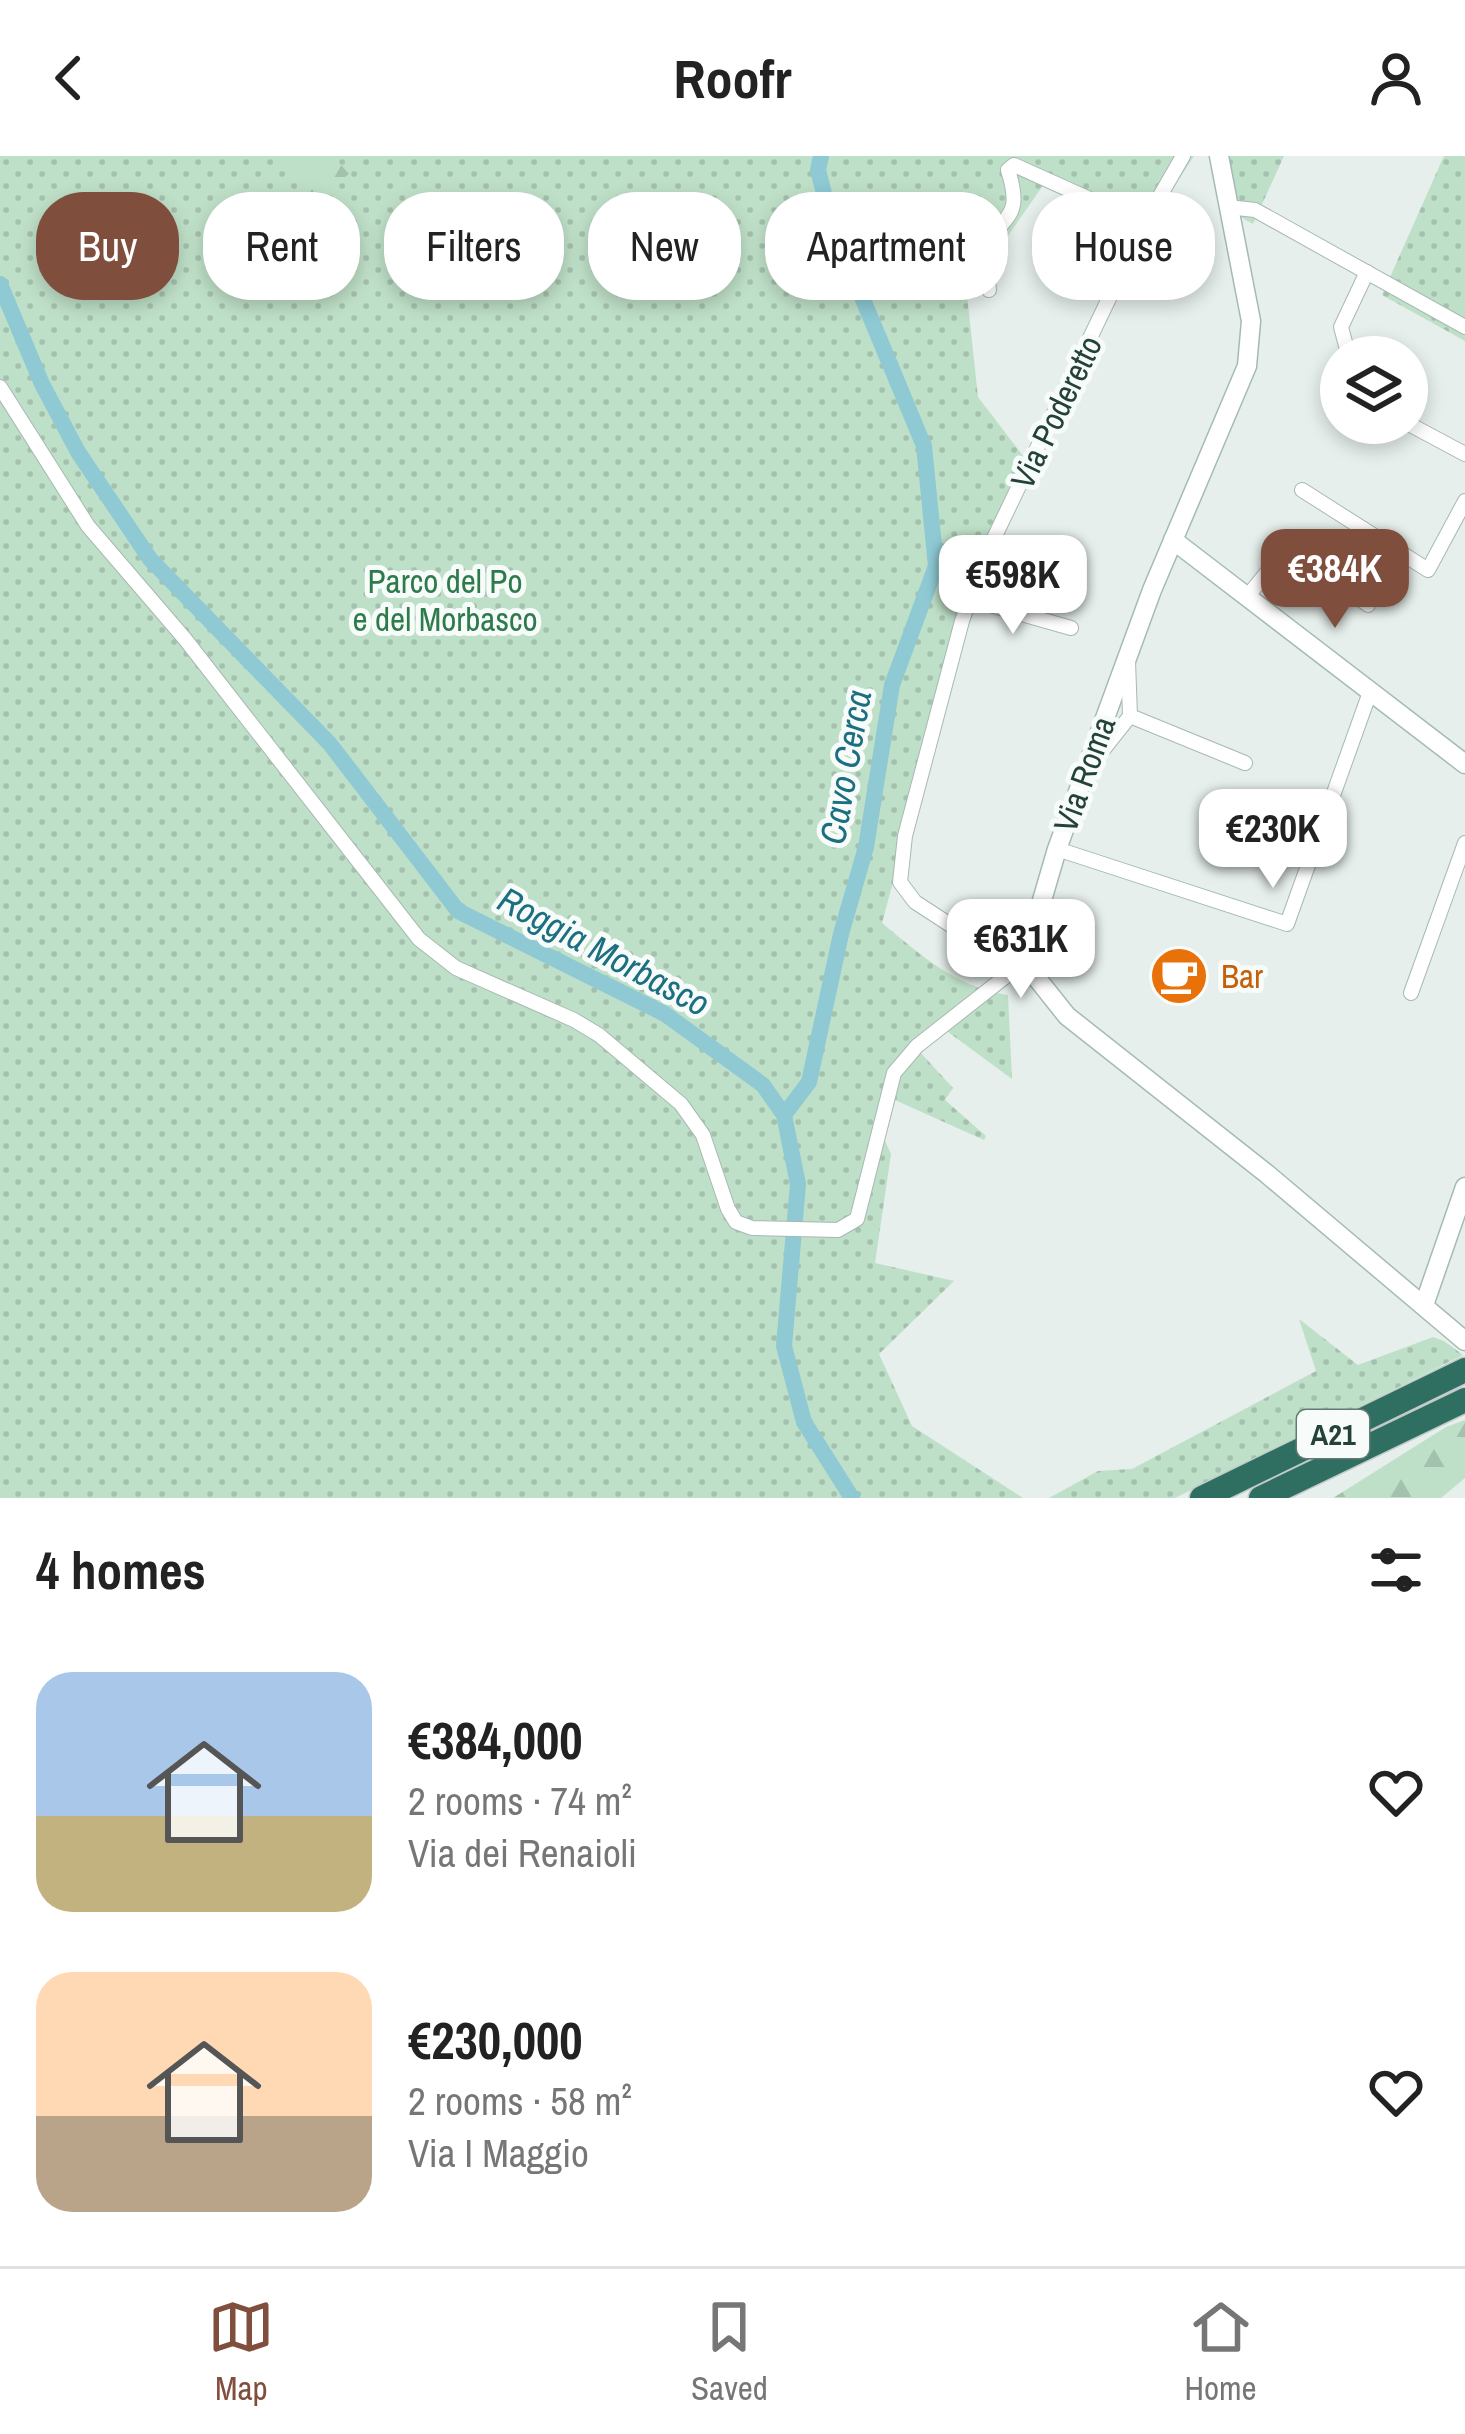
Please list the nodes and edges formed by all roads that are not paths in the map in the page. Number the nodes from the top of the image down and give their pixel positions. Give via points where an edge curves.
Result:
1 (1183, 156) edge
2 (1219, 156) edge
3 (1073, 192) edge
4 (1163, 192) edge
5 (1228, 207) junction
6 (1008, 220) edge
7 (1367, 272) junction
8 (1108, 300) edge
9 (1465, 327) edge
10 (1343, 336) edge
11 (0, 387) edge
12 (1428, 434) edge
13 (1465, 454) edge
14 (1302, 490) dead end
15 (1465, 501) edge
16 (1173, 540) junction
17 (1247, 597) junction
18 (969, 599) junction
19 (1368, 605) dead end
20 (1071, 628) dead end
21 (1128, 656) junction
22 (1370, 692) junction
23 (1130, 716) junction
24 (1245, 763) dead end
25 (1465, 764) edge
26 (1084, 774) junction
27 (1465, 843) edge
28 (1057, 849) junction
29 (1021, 966) junction
30 (1411, 993) dead end
31 (1465, 1186) edge
32 (1424, 1305) junction
33 (1465, 1341) edge
34 (1465, 1370) edge
35 (1465, 1400) edge
36 (1202, 1498) edge
37 (1261, 1498) edge

1 - 4 street, Via Poderetto
2 - 5 street, Via Roma
3 - 6 street via 1013,165
5 - 7 street via 1255,210
5 - 16 street, Via Roma via 1250,350
7 - 9 street
7 - 10 street
8 - 18 street, Via Poderetto
11 - 29 street via 88,526 399,919 456,968 598,1035 681,1104 712,1156 736,1222 849,1226 860,1215 894,1073
12 - 13 street
14 - 15 street via 1428,569
16 - 17 street
16 - 21 street, Via Roma
17 - 19 street via 1289,545
17 - 22 street
18 - 20 street
18 - 29 street, Via Poderetto via 904,836 900,882 915,902
21 - 23 street
21 - 26 street, Via Roma
22 - 25 street
22 - 28 street via 1287,924
23 - 24 street
23 - 26 street
26 - 28 street, Via Roma
27 - 30 street
28 - 29 street, Via Roma
29 - 32 street via 1067,1016
31 - 32 street
32 - 33 street
34 - 36 highway, A21
35 - 37 highway, A21

